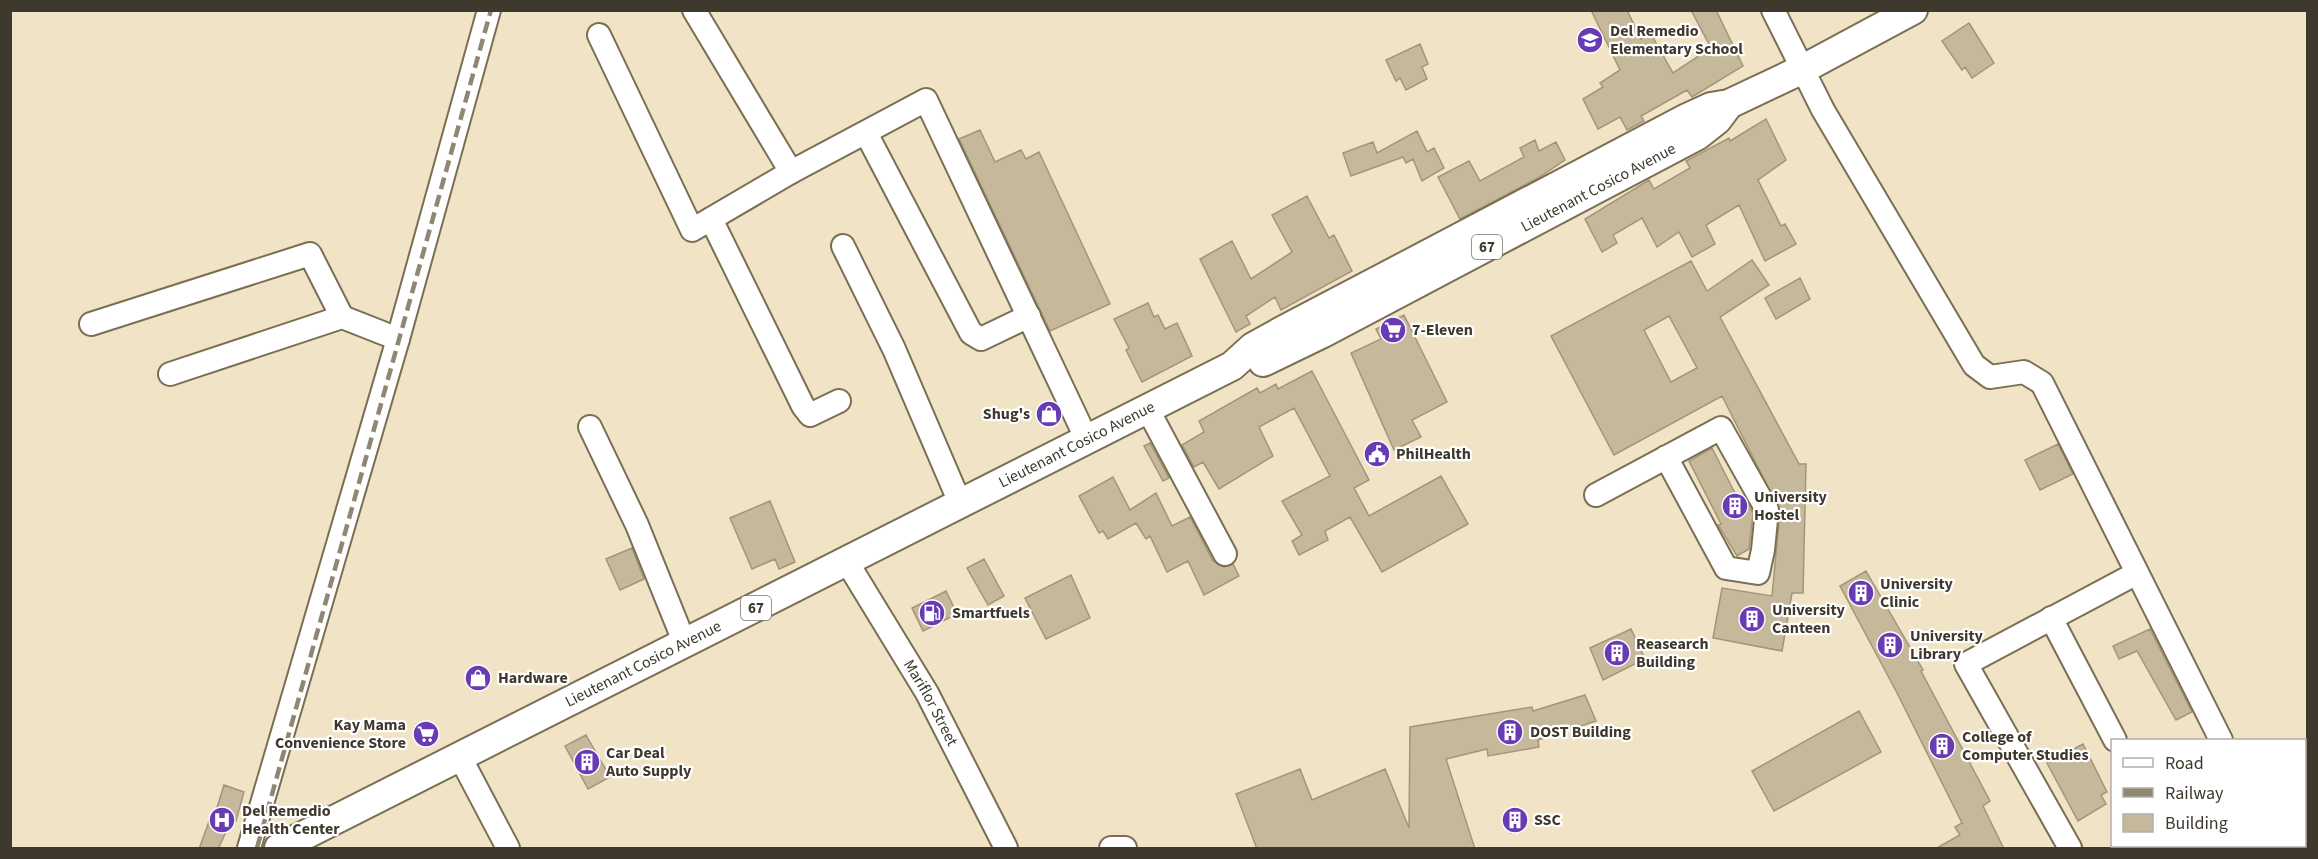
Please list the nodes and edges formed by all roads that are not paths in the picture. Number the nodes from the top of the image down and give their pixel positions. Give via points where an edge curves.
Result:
1 (489, 10) edge
2 (694, 10) edge
3 (1773, 10) edge
4 (1913, 10) edge
5 (599, 35) dead end
6 (1803, 69) junction
7 (866, 133) junction
8 (791, 172) junction
9 (711, 219) junction
10 (843, 246) dead end
11 (1029, 316) junction
12 (342, 317) junction
13 (92, 324) dead end
14 (398, 339) junction
15 (170, 374) dead end
16 (839, 400) dead end
17 (1147, 408) junction
18 (590, 427) dead end
19 (1087, 440) junction
20 (1666, 457) junction
21 (1596, 495) dead end
22 (960, 503) junction
23 (1226, 554) dead end
24 (847, 562) junction
25 (2137, 573) junction
26 (2051, 618) junction
27 (685, 644) junction
28 (2114, 739) edge
29 (2220, 739) edge
30 (460, 757) junction
31 (249, 849) edge
32 (279, 849) edge
33 (508, 849) edge
34 (1006, 849) edge
35 (1111, 849) edge
36 (1125, 849) edge
37 (2070, 849) edge

1 - 14 street
2 - 8 street
3 - 6 street
4 - 6 main road, Lieutenant Cosico Avenue / 67
5 - 9 street via 692,230
6 - 17 main road, Lieutenant Cosico Avenue / 67 via 1730,104 1698,135 1498,242 1262,363 1232,366
6 - 25 street via 1823,110 1974,365 1990,377 2024,372 2042,382
7 - 8 street
7 - 11 street via 971,333 981,339
7 - 11 street via 926,100
8 - 9 street
9 - 16 street via 803,406 810,415
10 - 22 street via 913,392
11 - 19 street
12 - 13 street via 310,254
12 - 14 street
12 - 15 street
14 - 31 street
17 - 19 main road, Lieutenant Cosico Avenue / 67
17 - 23 street
18 - 27 street
19 - 22 main road, Lieutenant Cosico Avenue / 67
20 - 20 street via 1721,428 1767,510 1758,573 1726,568
20 - 21 street
22 - 24 main road, Lieutenant Cosico Avenue / 67
24 - 27 main road, Lieutenant Cosico Avenue / 67
24 - 34 street, Mariflor Street via 927,693
25 - 26 street
25 - 29 street
26 - 28 street
26 - 37 street via 1966,664
27 - 30 main road, Lieutenant Cosico Avenue / 67
30 - 32 main road, Lieutenant Cosico Avenue / 67
30 - 33 street
35 - 36 street

